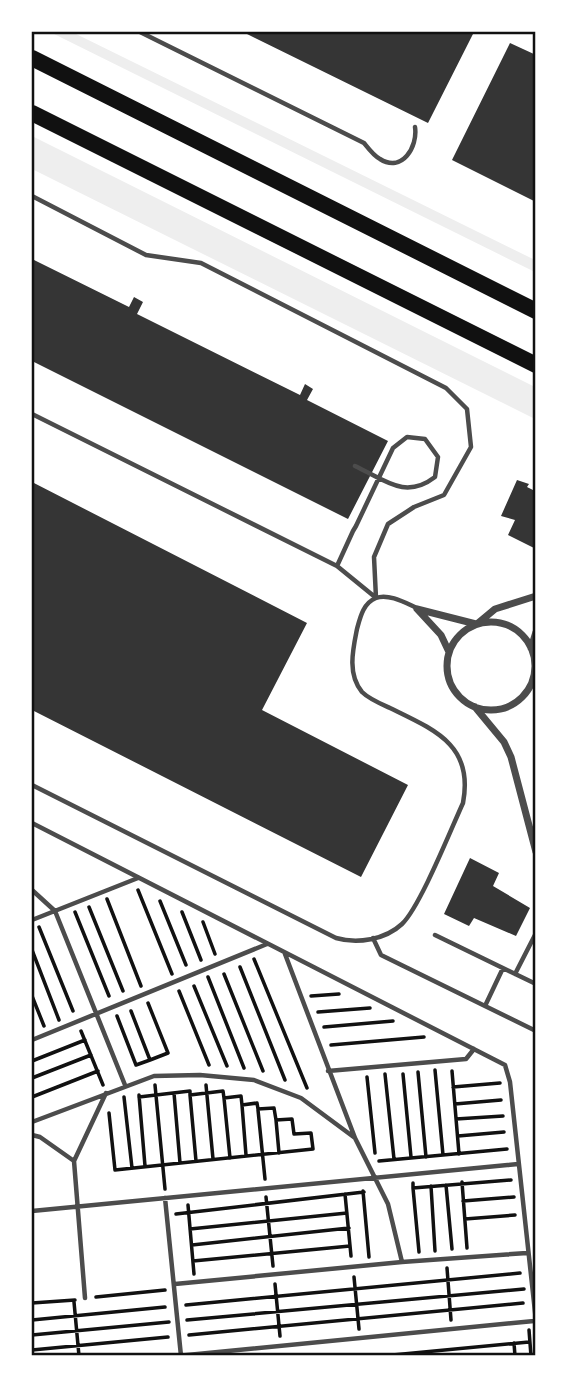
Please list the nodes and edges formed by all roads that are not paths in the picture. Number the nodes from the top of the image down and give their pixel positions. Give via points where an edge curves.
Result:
1 (140, 32) edge
2 (32, 58) edge
3 (32, 113) edge
4 (415, 127) dead end
5 (32, 196) edge
6 (536, 311) edge
7 (536, 365) edge
8 (32, 414) edge
9 (355, 466) dead end
10 (337, 566) junction
11 (536, 596) edge
12 (376, 598) junction
13 (417, 609) junction
14 (476, 624) junction
15 (536, 632) edge
16 (531, 649) junction
17 (449, 652) junction
18 (534, 672) edge
19 (536, 682) edge
20 (475, 707) junction
21 (32, 785) edge
22 (32, 823) edge
23 (536, 852) edge
24 (138, 878) junction
25 (32, 890) edge
26 (55, 911) junction
27 (34, 920) edge
28 (536, 933) edge
29 (435, 935) dead end
30 (373, 938) junction
31 (267, 944) junction
32 (285, 953) junction
33 (503, 968) junction
34 (515, 974) junction
35 (536, 984) edge
36 (485, 1006) junction
37 (96, 1014) junction
38 (536, 1031) edge
39 (32, 1040) edge
40 (474, 1049) junction
41 (328, 1071) junction
42 (124, 1086) junction
43 (106, 1093) junction
44 (32, 1122) edge
45 (32, 1136) edge
46 (355, 1138) junction
47 (74, 1161) junction
48 (518, 1164) junction
49 (374, 1177) junction
50 (165, 1198) junction
51 (79, 1206) junction
52 (32, 1211) edge
53 (527, 1253) junction
54 (402, 1262) junction
55 (175, 1284) junction
56 (85, 1298) road end
57 (532, 1321) edge
58 (180, 1355) edge

1 - 4 lane via 363,143 380,160 393,163 405,158 417,139
2 - 6 highway
3 - 7 highway
5 - 12 lane via 146,255 201,262 446,388 467,409 471,447 444,495 388,524 374,557
8 - 10 lane
9 - 10 lane via 402,489 420,488 435,477 438,457 425,439 407,437 393,447
10 - 12 lane
11 - 14 street via 495,609
12 - 13 lane via 402,601
12 - 30 lane via 360,615 351,657 356,681 362,692 448,742 465,769 466,788 410,912 392,931
13 - 14 street
13 - 17 street via 441,635
14 - 16 street via 489,622 514,629
14 - 17 street via 455,640
15 - 16 street
16 - 18 street
17 - 20 street via 448,678 463,700
18 - 19 street
18 - 20 street via 513,704 500,709
20 - 23 street via 504,741 511,757
21 - 30 lane via 336,938 349,942
22 - 24 lane
24 - 26 lane
24 - 31 lane
25 - 26 lane
26 - 27 lane
26 - 37 lane
28 - 34 lane
29 - 33 lane
30 - 36 lane via 381,955
31 - 32 lane
31 - 37 lane
32 - 40 lane
32 - 41 lane
33 - 34 lane
33 - 36 lane
34 - 35 lane
36 - 38 lane
37 - 39 lane
37 - 42 lane
40 - 41 lane via 466,1059
40 - 48 lane via 505,1065
41 - 46 lane
42 - 43 lane
42 - 46 lane via 155,1076 249,1080 292,1094
43 - 44 lane
43 - 47 lane
45 - 47 lane
46 - 49 lane
47 - 51 lane
48 - 49 lane
48 - 53 lane
49 - 50 lane
49 - 54 lane via 388,1204
50 - 51 lane
50 - 55 lane
51 - 52 lane
51 - 56 lane
53 - 54 lane
53 - 57 lane
54 - 55 lane
55 - 58 lane
57 - 58 lane

